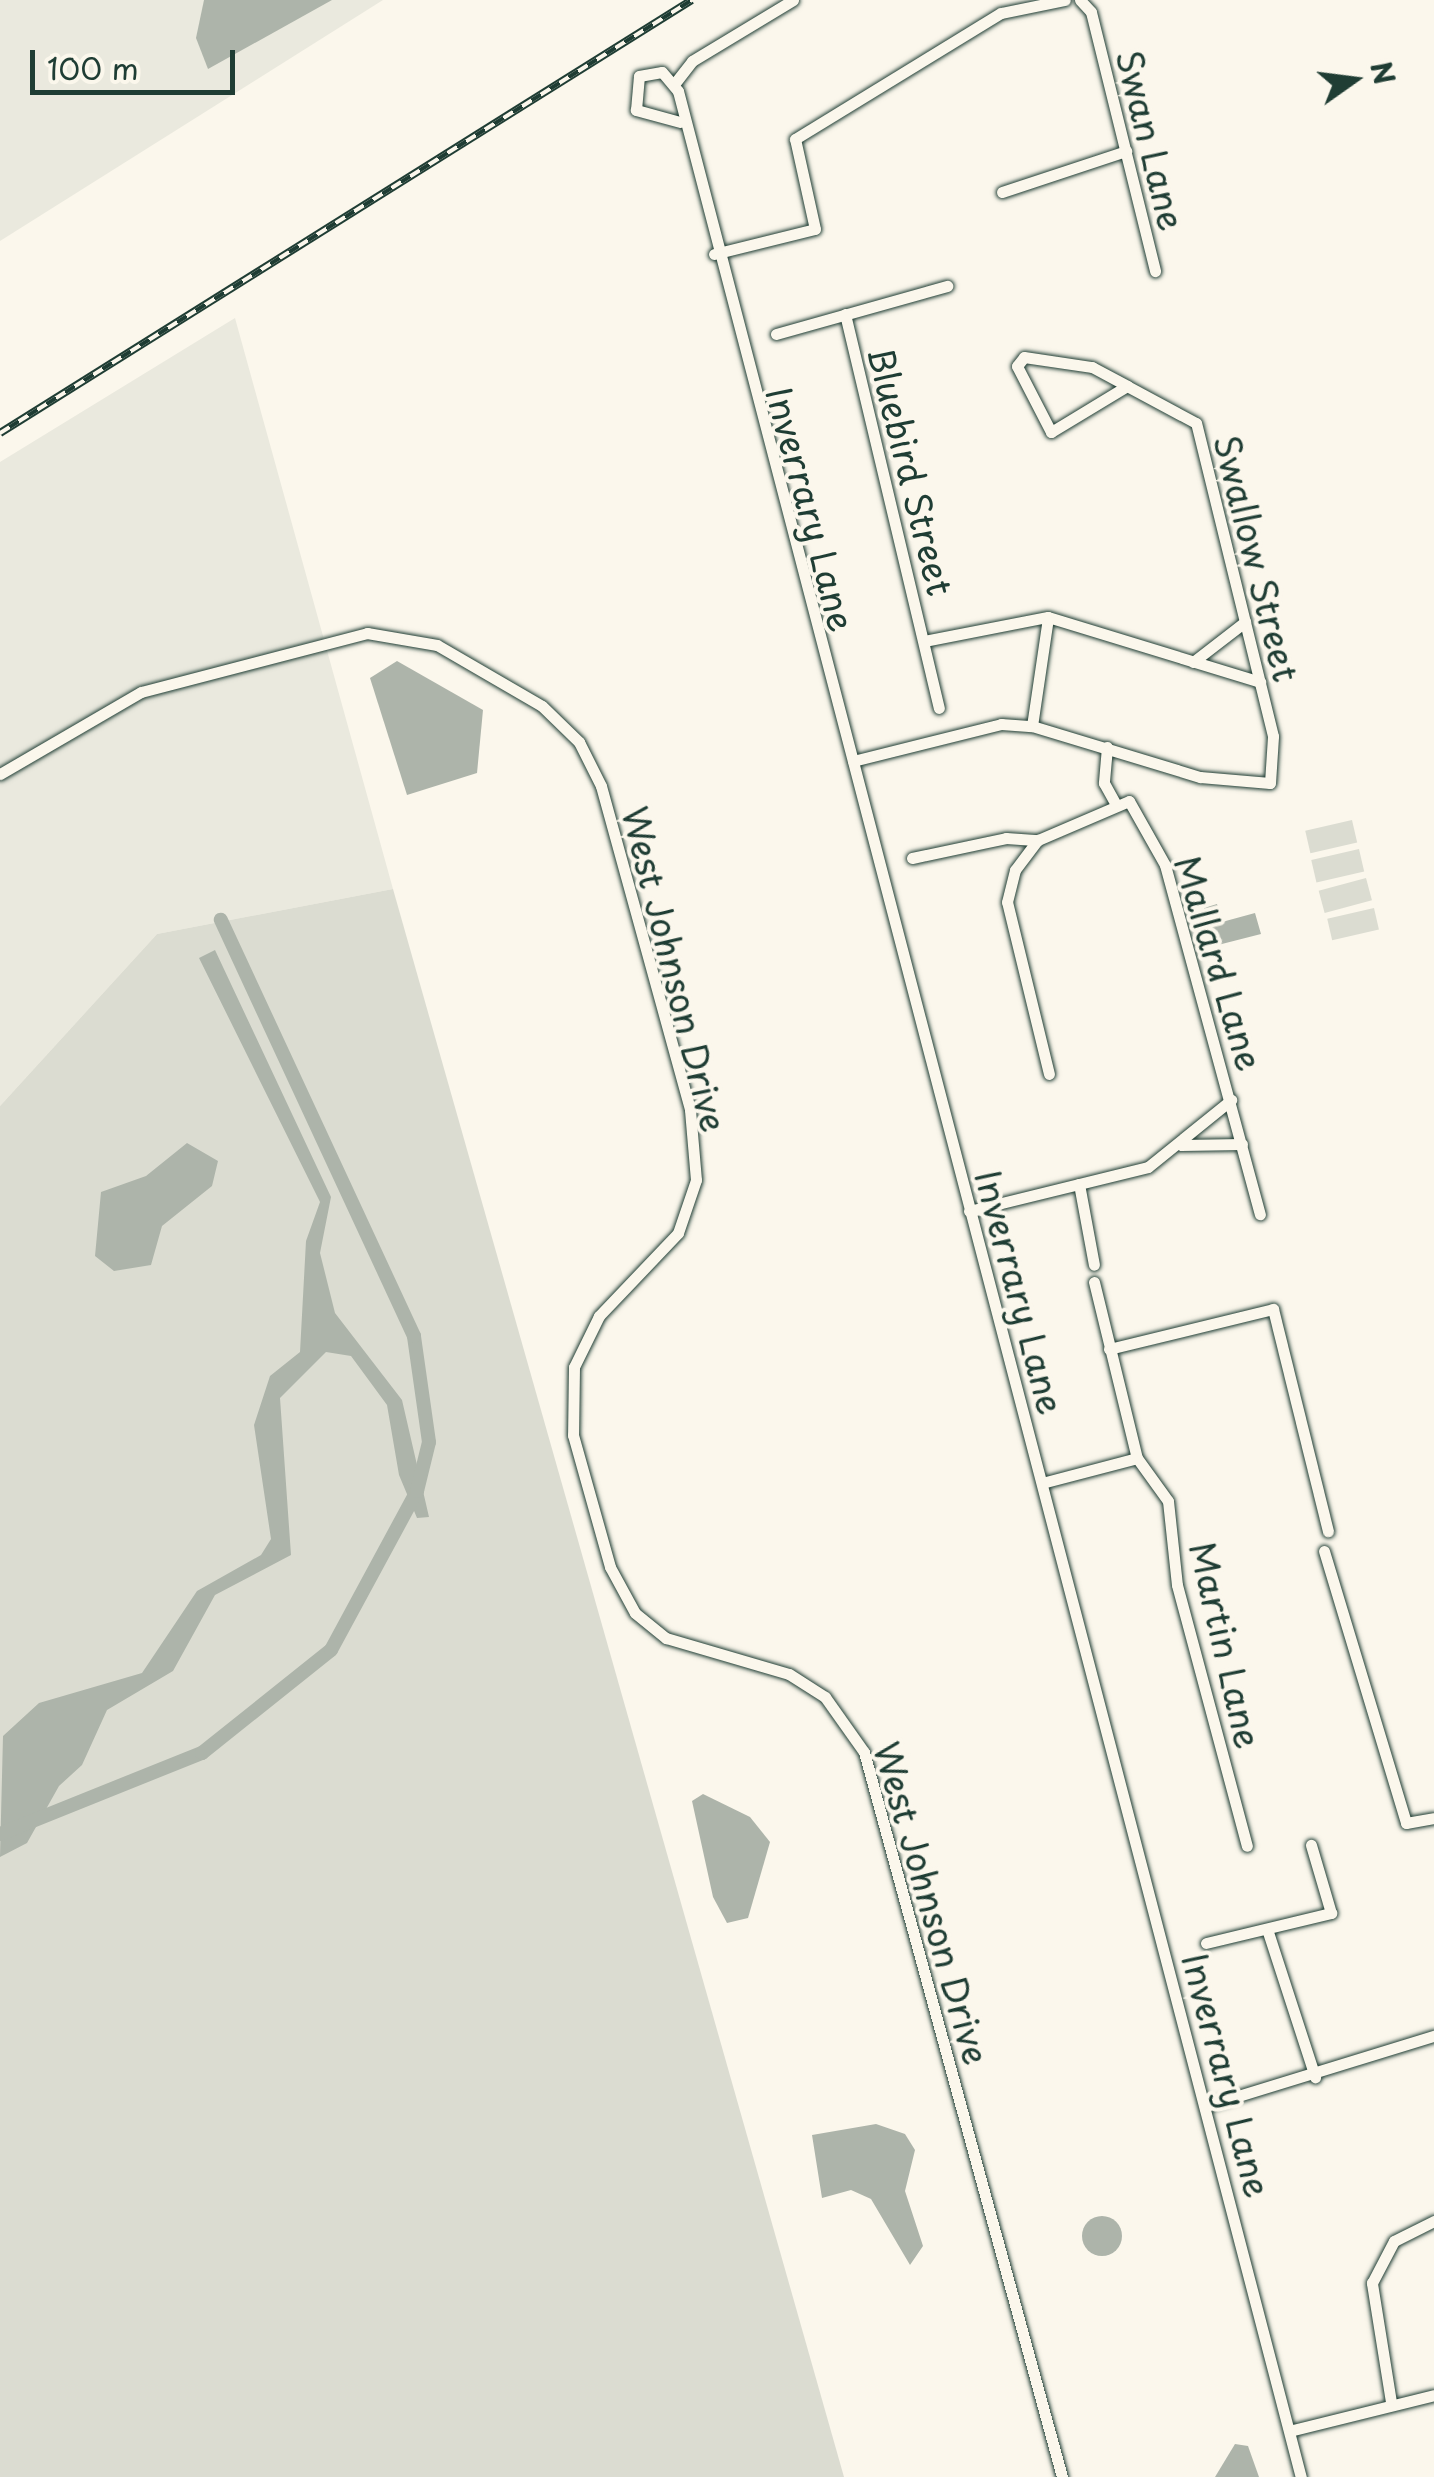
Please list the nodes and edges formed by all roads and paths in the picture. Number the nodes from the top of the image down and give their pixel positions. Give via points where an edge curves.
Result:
1 (793, 0) edge
2 (1065, 0) edge
3 (1080, 0) edge
4 (675, 83) junction
5 (680, 122) junction
6 (1126, 151) junction
7 (1002, 192) dead end
8 (714, 254) junction
9 (1155, 271) dead end
10 (947, 286) dead end
11 (845, 314) junction
12 (776, 334) dead end
13 (1127, 386) junction
14 (1048, 617) junction
15 (1244, 622) junction
16 (924, 641) junction
17 (1192, 662) junction
18 (1260, 682) junction
19 (940, 708) dead end
20 (1032, 726) junction
21 (1107, 747) junction
22 (852, 761) junction
23 (0, 774) edge
24 (1115, 803) junction
25 (1038, 840) junction
26 (912, 858) dead end
27 (1049, 1074) dead end
28 (1231, 1100) junction
29 (1242, 1144) junction
30 (1181, 1145) junction
31 (1079, 1184) junction
32 (969, 1212) junction
33 (1260, 1214) dead end
34 (1094, 1265) dead end
35 (1094, 1282) dead end
36 (1109, 1349) junction
37 (1138, 1458) junction
38 (1042, 1482) junction
39 (1328, 1530) dead end
40 (1324, 1551) dead end
41 (1434, 1818) edge
42 (1310, 1845) dead end
43 (1247, 1846) dead end
44 (1267, 1929) junction
45 (1206, 1943) dead end
46 (1434, 2036) edge
47 (1315, 2076) junction
48 (1206, 2106) junction
49 (1434, 2221) edge
50 (1434, 2395) edge
51 (1391, 2402) junction
52 (1293, 2430) junction
53 (1062, 2477) edge
54 (1300, 2477) edge

1 - 4 street via 692,61
2 - 8 street via 1001,12 794,140 814,229
3 - 6 street, Swan Lane via 1094,22
4 - 5 street, Inverrary Lane
4 - 5 street via 648,72 631,100 642,116
5 - 8 street, Inverrary Lane
6 - 7 street
6 - 9 street, Swan Lane
8 - 22 street, Inverrary Lane
10 - 11 street
11 - 12 street
11 - 16 street, Bluebird Street
13 - 13 street, Swallow Street via 1092,367 1017,362 1051,432
13 - 15 street, Swallow Street via 1196,423
14 - 16 street
14 - 17 street
14 - 20 street
15 - 17 street
15 - 18 street, Swallow Street
16 - 19 street, Bluebird Street
17 - 18 street
18 - 21 street, Swallow Street via 1273,736 1270,783 1200,777
20 - 21 street
20 - 22 street via 1001,724
21 - 24 street via 1104,783
22 - 32 street, Inverrary Lane
23 - 53 street, West Johnson Drive via 141,692 367,632 437,645 542,706 580,742 601,786 690,1110 696,1180 678,1234 599,1316 574,1368 570,1419 610,1568 635,1612 666,1638 788,1674 824,1697 864,1752
24 - 25 street
24 - 28 street, Mallard Lane via 1129,801 1165,865
25 - 26 street via 1006,838
25 - 27 street via 1015,870 1007,902
28 - 29 street
28 - 30 street
29 - 30 street
29 - 33 street
30 - 31 street via 1148,1167
31 - 32 street
31 - 34 street
32 - 38 street, Inverrary Lane
35 - 36 street, Martin Lane
36 - 37 street, Martin Lane
36 - 39 street via 1273,1308
37 - 38 street
37 - 43 street, Martin Lane via 1168,1501 1177,1585
38 - 48 street, Inverrary Lane
40 - 41 street via 1406,1824
42 - 44 street via 1331,1913
44 - 45 street
44 - 47 street
46 - 47 street
47 - 48 street
48 - 52 street, Inverrary Lane
49 - 51 street via 1394,2241 1372,2282
50 - 51 street
51 - 52 street
52 - 54 street, Inverrary Lane

